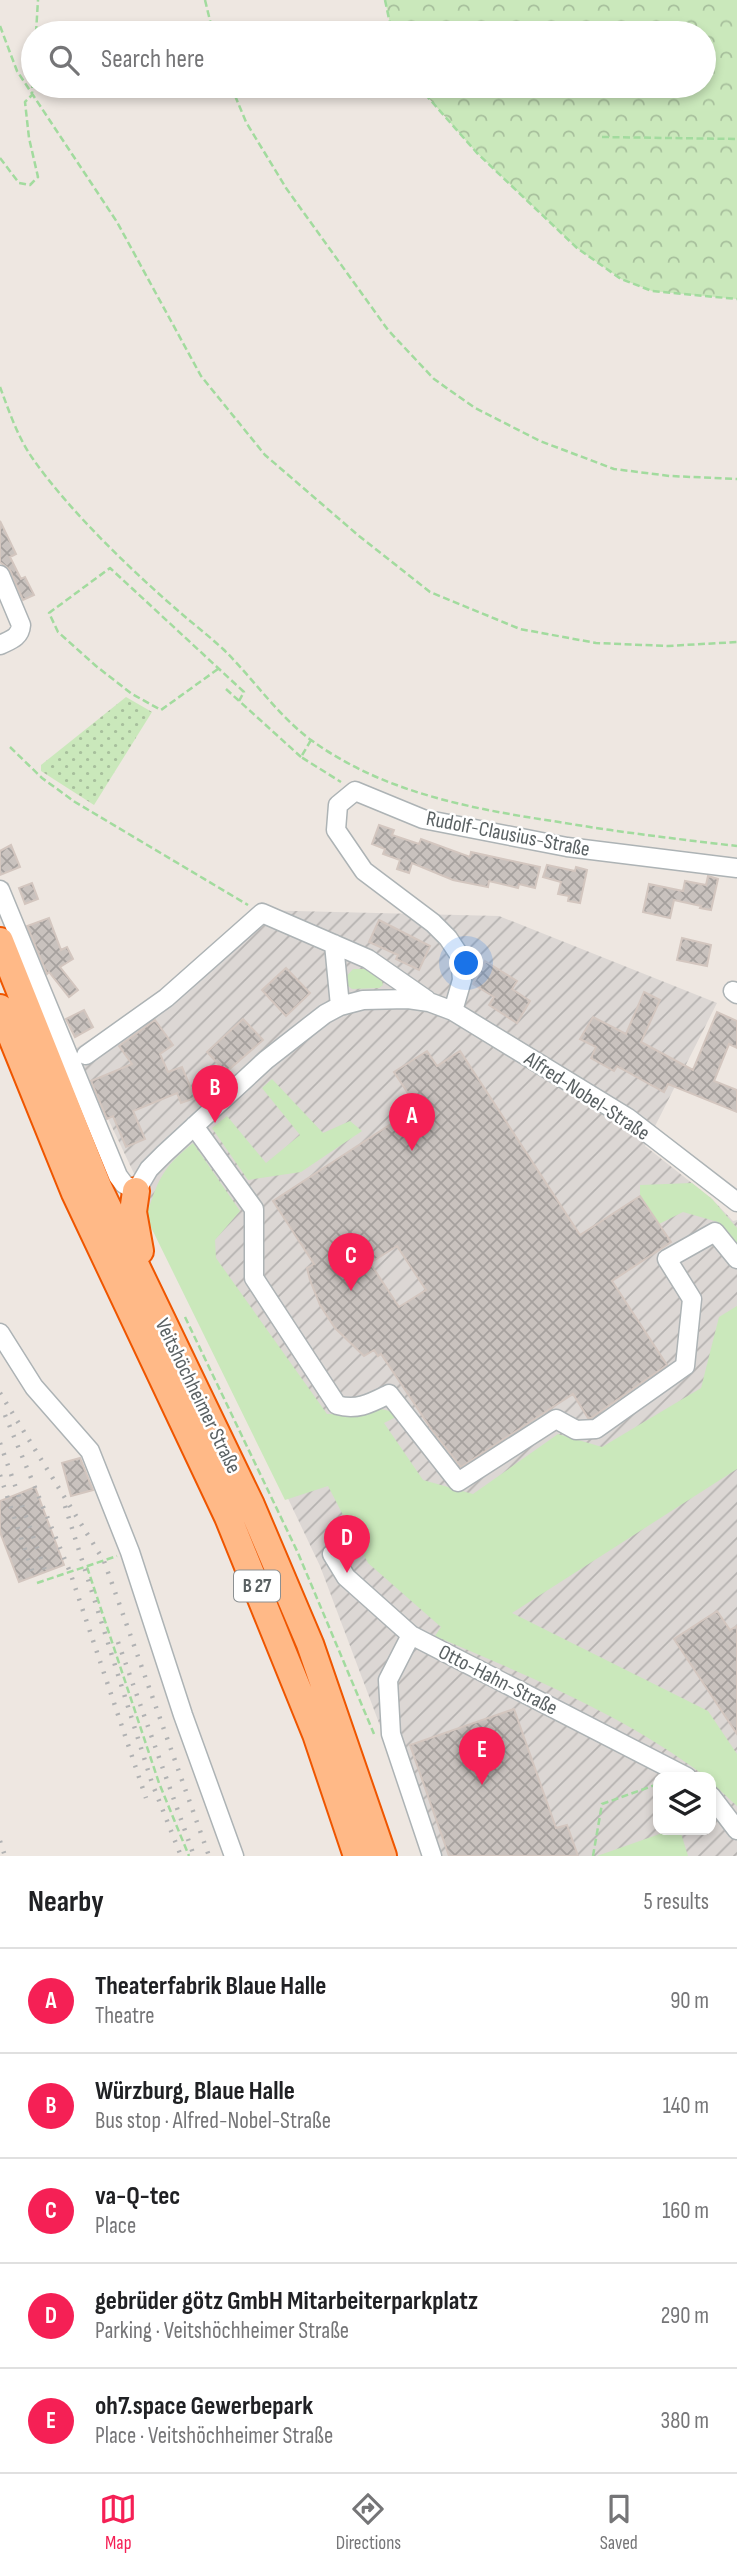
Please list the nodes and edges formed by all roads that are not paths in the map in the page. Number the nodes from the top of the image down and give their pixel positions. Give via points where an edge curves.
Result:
1 (0, 575) edge
2 (0, 645) edge
3 (737, 868) edge
4 (0, 890) edge
5 (0, 941) edge
6 (334, 944) junction
7 (429, 1002) junction
8 (340, 1006) junction
9 (0, 1008) edge
10 (453, 1012) junction
11 (86, 1055) dead end
12 (194, 1126) junction
13 (136, 1191) junction
14 (737, 1202) edge
15 (737, 1259) edge
16 (146, 1318) junction
17 (0, 1333) edge
18 (332, 1554) dead end
19 (411, 1635) junction
20 (677, 1772) edge
21 (716, 1803) edge
22 (737, 1830) edge
23 (234, 1856) edge
24 (357, 1856) edge
25 (383, 1856) edge
26 (432, 1856) edge

1 - 2 street via 21,625 16,637
3 - 10 street, Rudolf-Clausius-Straße via 567,848 423,819 355,791 338,805 336,830 364,871 433,923 460,956 462,980
4 - 13 street via 118,1176
5 - 16 highway, Veitshöchheimer Straße / B 27
6 - 7 street, Alfred-Nobel-Straße via 368,959
6 - 8 street
6 - 11 street, Alfred-Nobel-Straße via 262,913 166,998
7 - 8 street, Alfred-Nobel-Straße via 363,1000
7 - 10 street, Alfred-Nobel-Straße
8 - 12 street, Alfred-Nobel-Straße via 266,1060
9 - 16 highway, Veitshöchheimer Straße / B 27 via 117,1283
10 - 14 street, Alfred-Nobel-Straße via 628,1118
12 - 13 street, Alfred-Nobel-Straße via 149,1169
12 - 15 street via 254,1209 254,1278 337,1405 363,1406 389,1394 458,1482 556,1419 576,1430 596,1429 685,1366 692,1299 667,1259 715,1232
13 - 16 highway via 133,1212 138,1248 161,1294
16 - 24 highway, Veitshöchheimer Straße / B 27 via 316,1734
16 - 25 highway, Veitshöchheimer Straße / B 27 via 186,1345 310,1644
17 - 23 street via 34,1387 90,1451 130,1552
18 - 19 street, Otto-Hahn-Straße via 346,1577
19 - 20 street, Otto-Hahn-Straße
19 - 26 street via 388,1680 391,1734
21 - 22 street

